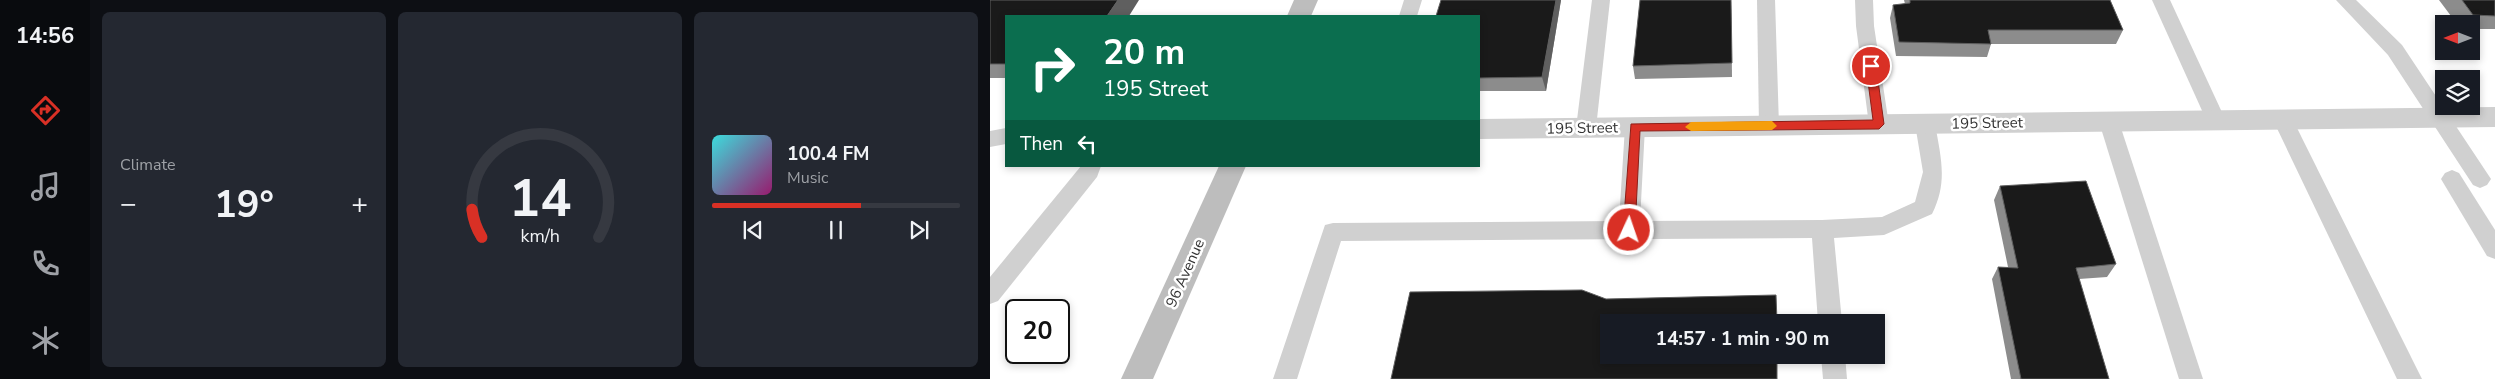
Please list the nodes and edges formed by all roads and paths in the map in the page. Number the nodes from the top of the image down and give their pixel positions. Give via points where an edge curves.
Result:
1 (1306, 0) edge
2 (1413, 0) edge
3 (1601, 0) edge
4 (1766, 0) edge
5 (1864, 0) edge
6 (2161, 0) edge
7 (2345, 0) edge
8 (1299, 15) edge
9 (1408, 15) edge
10 (2495, 117) edge
11 (2440, 118) junction
12 (2216, 120) junction
13 (2283, 120) junction
14 (2109, 122) junction
15 (1879, 124) junction
16 (1925, 124) junction
17 (1769, 126) junction
18 (1635, 127) junction
19 (1586, 128) junction
20 (1480, 129) edge
21 (1005, 136) edge
22 (990, 139) edge
23 (1091, 167) edge
24 (1233, 167) edge
25 (2487, 179) edge
26 (1822, 229) junction
27 (1629, 230) junction
28 (2495, 249) edge
29 (990, 294) edge
30 (1829, 314) edge
31 (1834, 364) edge
32 (1137, 379) edge
33 (1285, 379) edge
34 (1835, 379) edge
35 (2191, 379) edge
36 (2410, 379) edge

1 - 8 main road
2 - 9 lane
3 - 19 lane
4 - 17 lane
5 - 15 lane
6 - 12 lane
7 - 11 lane via 2395,50
10 - 11 street, 195 Street
11 - 13 street, 195 Street
11 - 25 lane
12 - 13 street, 195 Street
12 - 14 street, 195 Street
13 - 36 lane
14 - 16 street, 195 Street
14 - 35 lane
15 - 16 street, 195 Street
15 - 17 street, 195 Street
16 - 26 lane via 1934,172 1924,208 1884,226
17 - 18 street, 195 Street
18 - 19 street, 195 Street
18 - 27 lane
19 - 20 street, 195 Street
21 - 22 lane
23 - 29 lane
24 - 32 main road, 96 Avenue
25 - 28 lane via 2452,179
26 - 27 lane
26 - 30 lane
27 - 33 lane via 1333,232
31 - 34 lane

